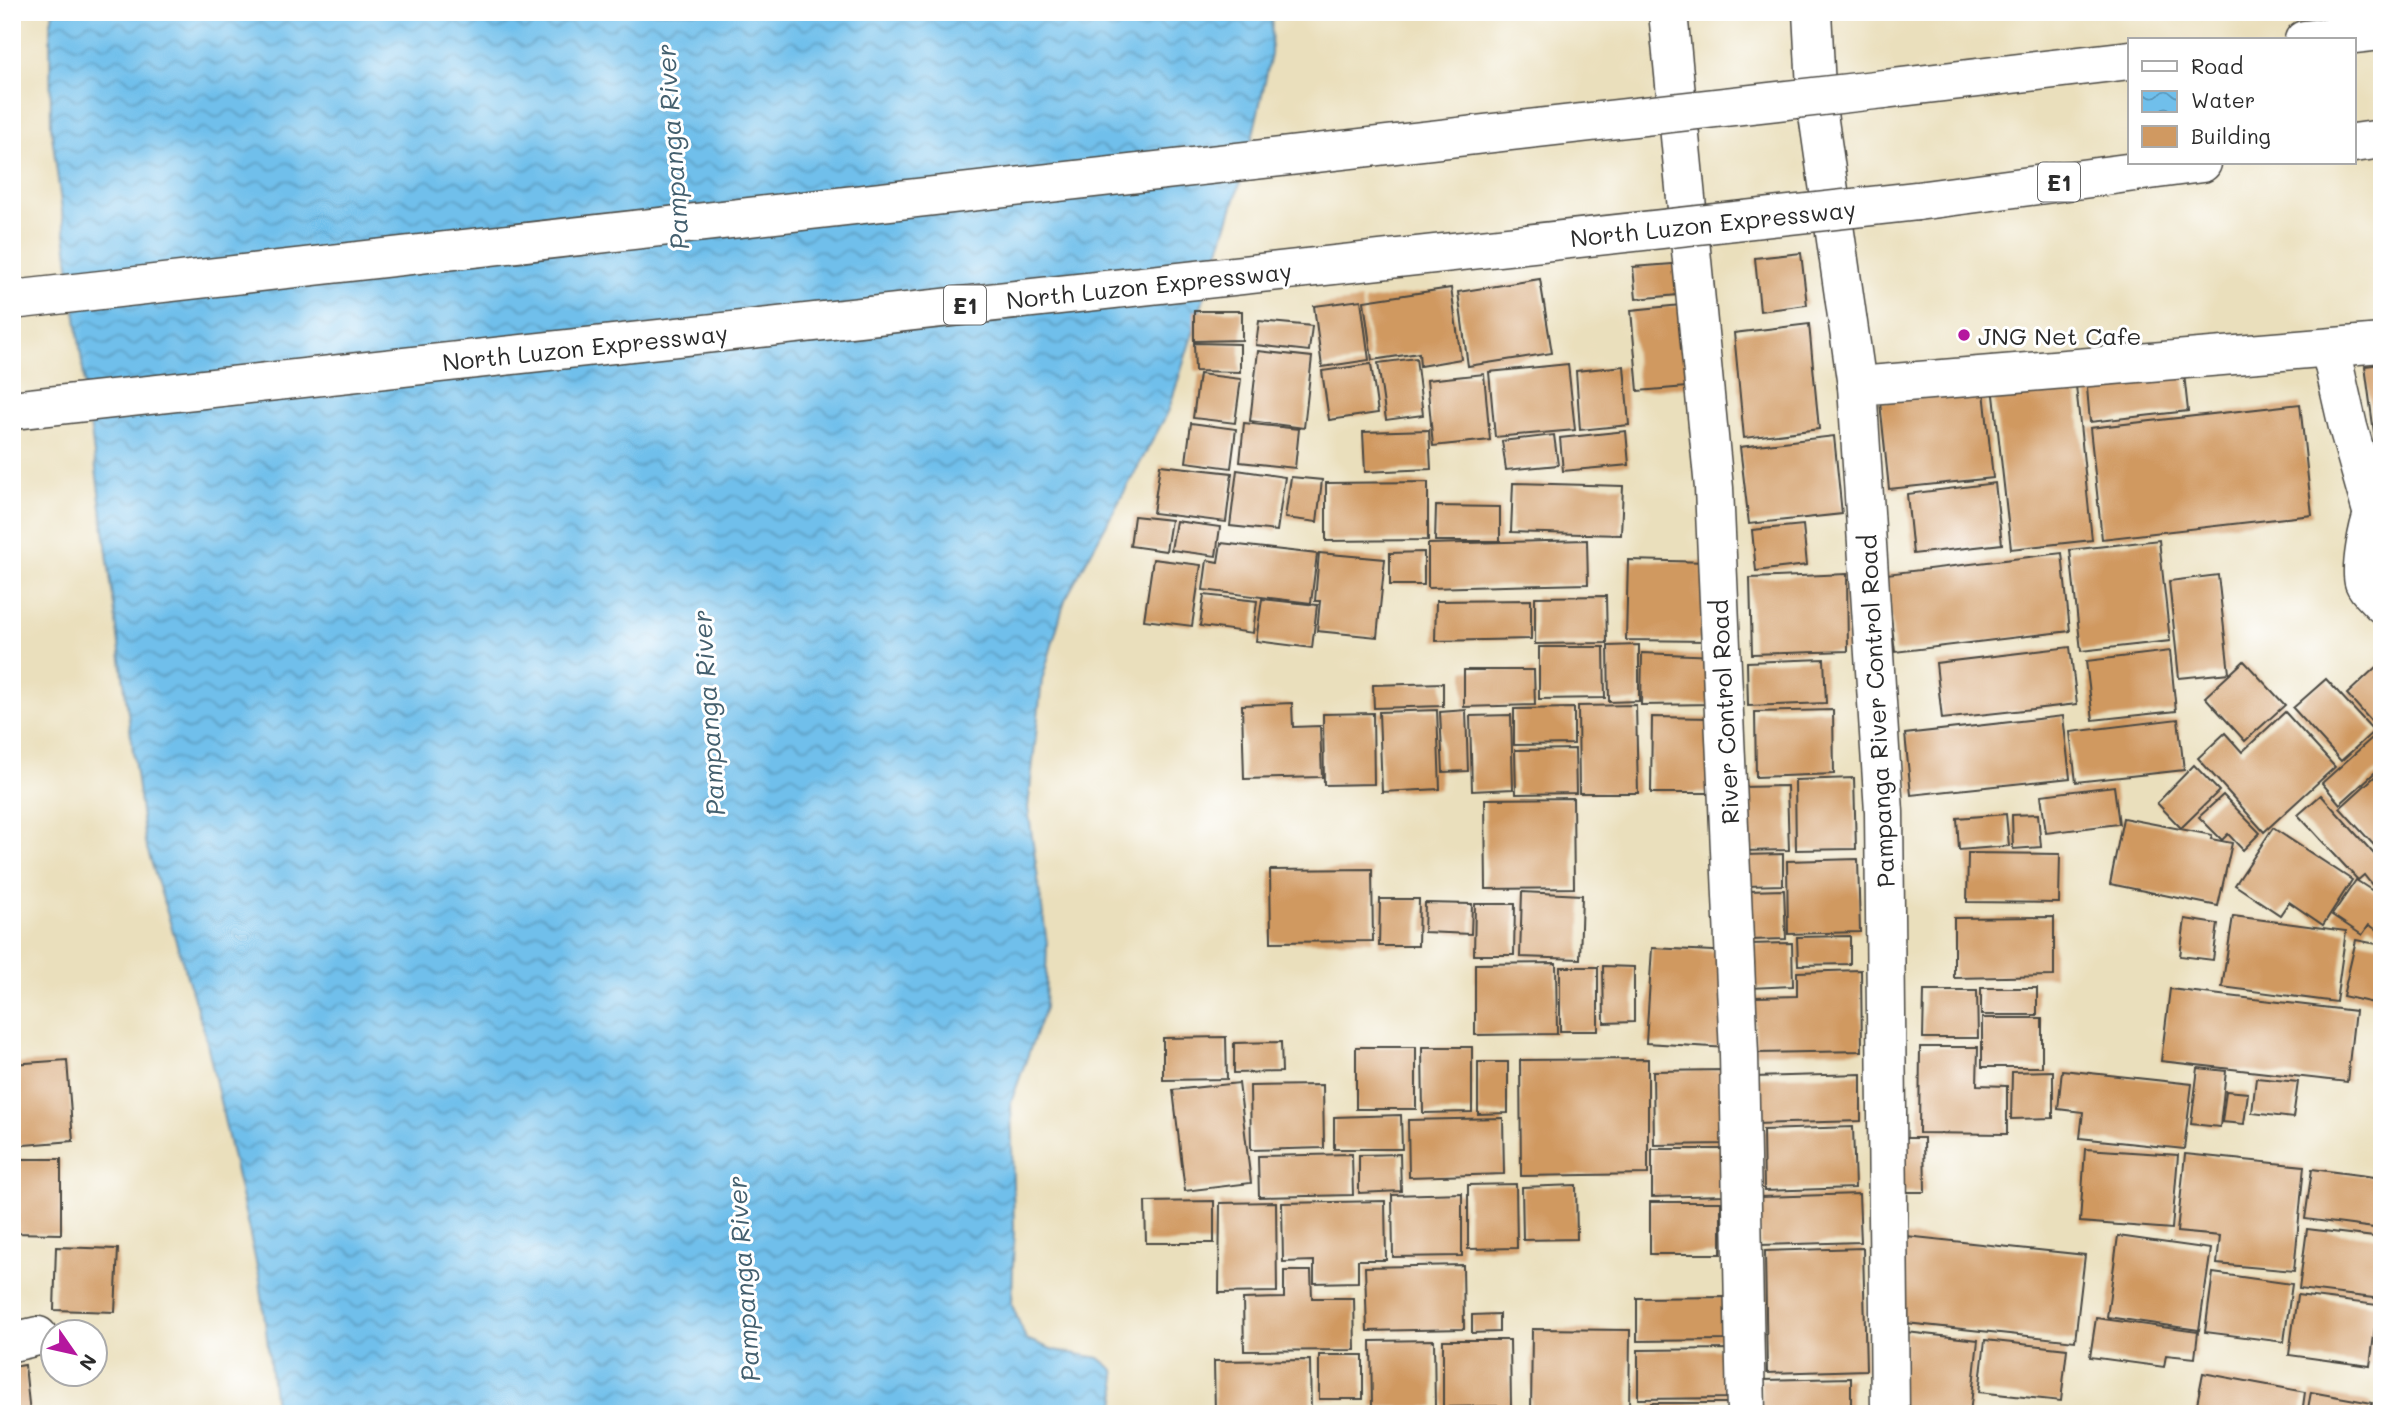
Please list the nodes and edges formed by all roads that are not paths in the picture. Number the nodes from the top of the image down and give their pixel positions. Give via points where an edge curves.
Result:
1 (1668, 12) edge
2 (1812, 12) edge
3 (2382, 31) edge
4 (2321, 38) edge
5 (2128, 60) edge
6 (2382, 139) edge
7 (2356, 142) edge
8 (2194, 164) edge
9 (12, 300) edge
10 (2382, 343) edge
11 (2330, 348) junction
12 (1857, 386) junction
13 (12, 410) edge
14 (2377, 513) edge
15 (2382, 604) edge
16 (1746, 1414) edge
17 (1890, 1414) edge

1 - 16 main road, River Control Road via 1714,488 1740,1054
2 - 12 main road, Pampanga River Control Road via 1817,107
3 - 4 main road
5 - 9 main road, bridge
6 - 7 main road
8 - 13 main road, North Luzon Expressway / E1, bridge via 1917,201
10 - 11 main road
11 - 12 main road
11 - 14 main road via 2351,439
12 - 17 main road, Pampanga River Control Road via 1884,812
14 - 15 main road via 2370,523 2363,575 2365,585

